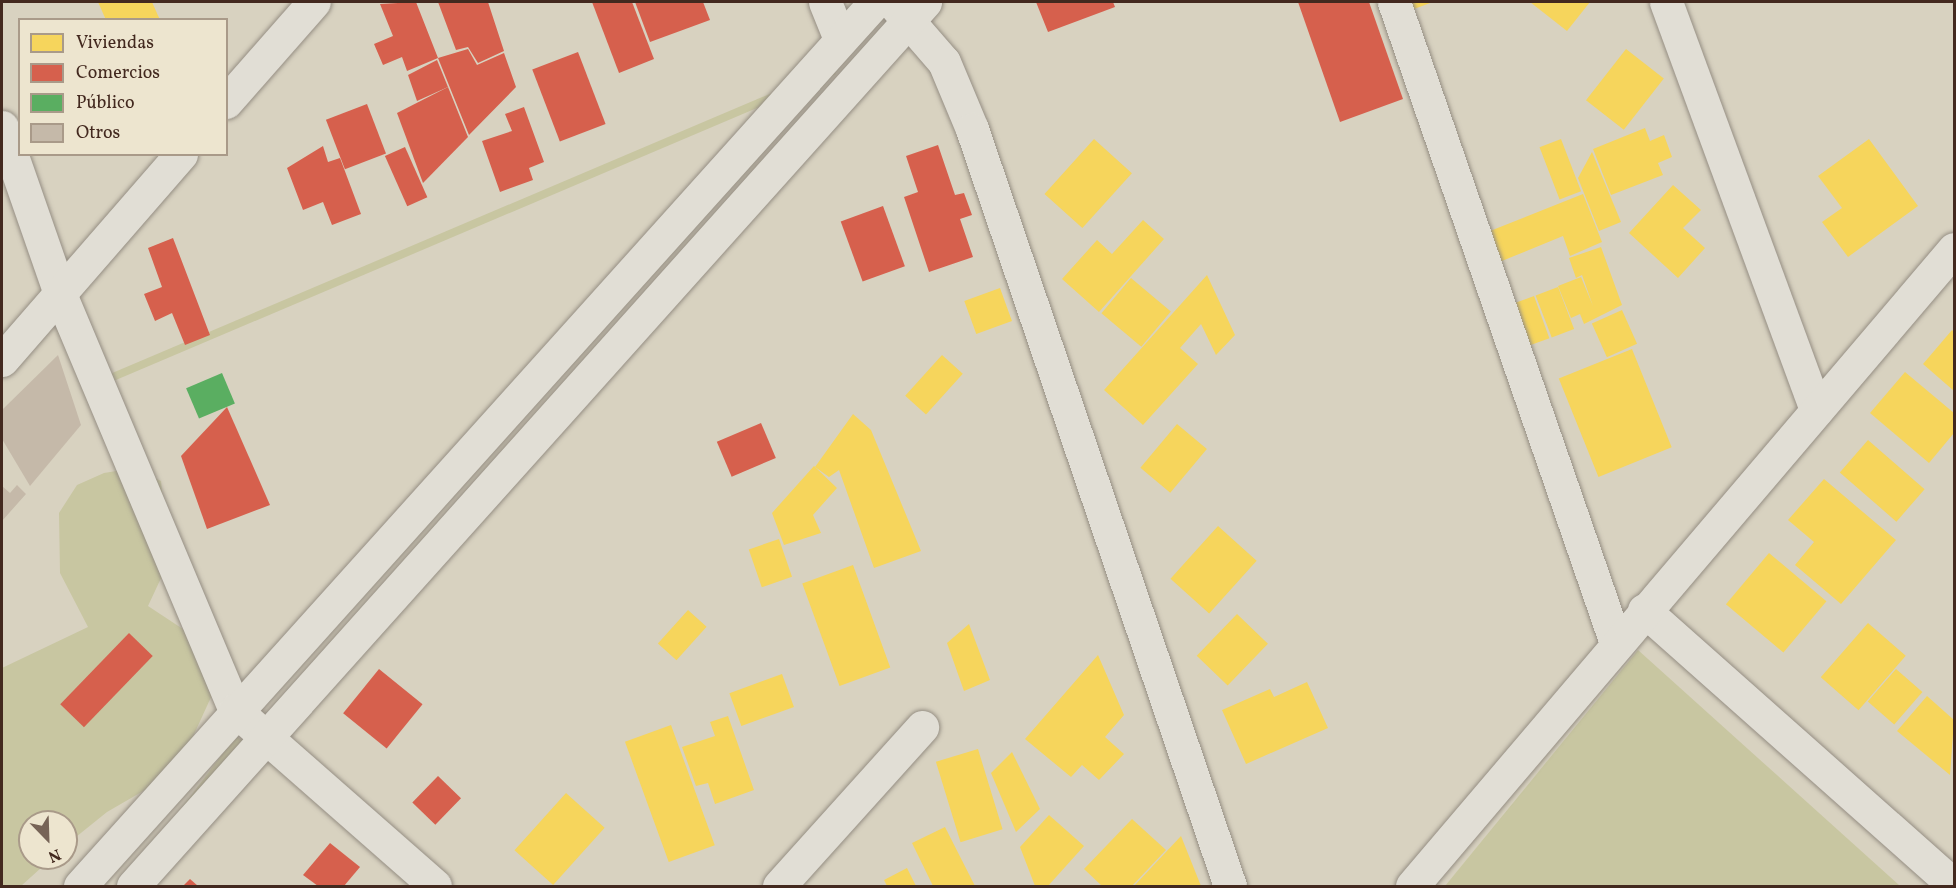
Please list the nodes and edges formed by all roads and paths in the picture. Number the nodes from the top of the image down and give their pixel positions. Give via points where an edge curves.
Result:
1 (314, 2) edge
2 (825, 2) edge
3 (875, 2) edge
4 (1394, 2) edge
5 (1666, 2) edge
6 (909, 7) edge
7 (840, 39) junction
8 (228, 100) edge
9 (2, 127) edge
10 (179, 156) edge
11 (1954, 249) edge
12 (60, 294) junction
13 (2, 360) edge
14 (1816, 410) junction
15 (1644, 610) junction
16 (1616, 643) junction
17 (235, 710) junction
18 (922, 727) dead end
19 (267, 737) junction
20 (1947, 878) edge
21 (80, 886) edge
22 (133, 886) edge
23 (435, 886) edge
24 (779, 886) edge
25 (1230, 886) edge
26 (1412, 886) edge

1 - 8 street
2 - 7 street
3 - 7 street
4 - 16 street
5 - 14 street
6 - 19 street
6 - 25 street via 944,62 972,129
7 - 17 street
9 - 12 street
10 - 12 street
11 - 14 street
12 - 13 street
12 - 17 street
14 - 15 street
15 - 16 street
15 - 20 street
16 - 26 street
17 - 19 street
17 - 21 street
18 - 24 street
19 - 22 street
19 - 23 street

